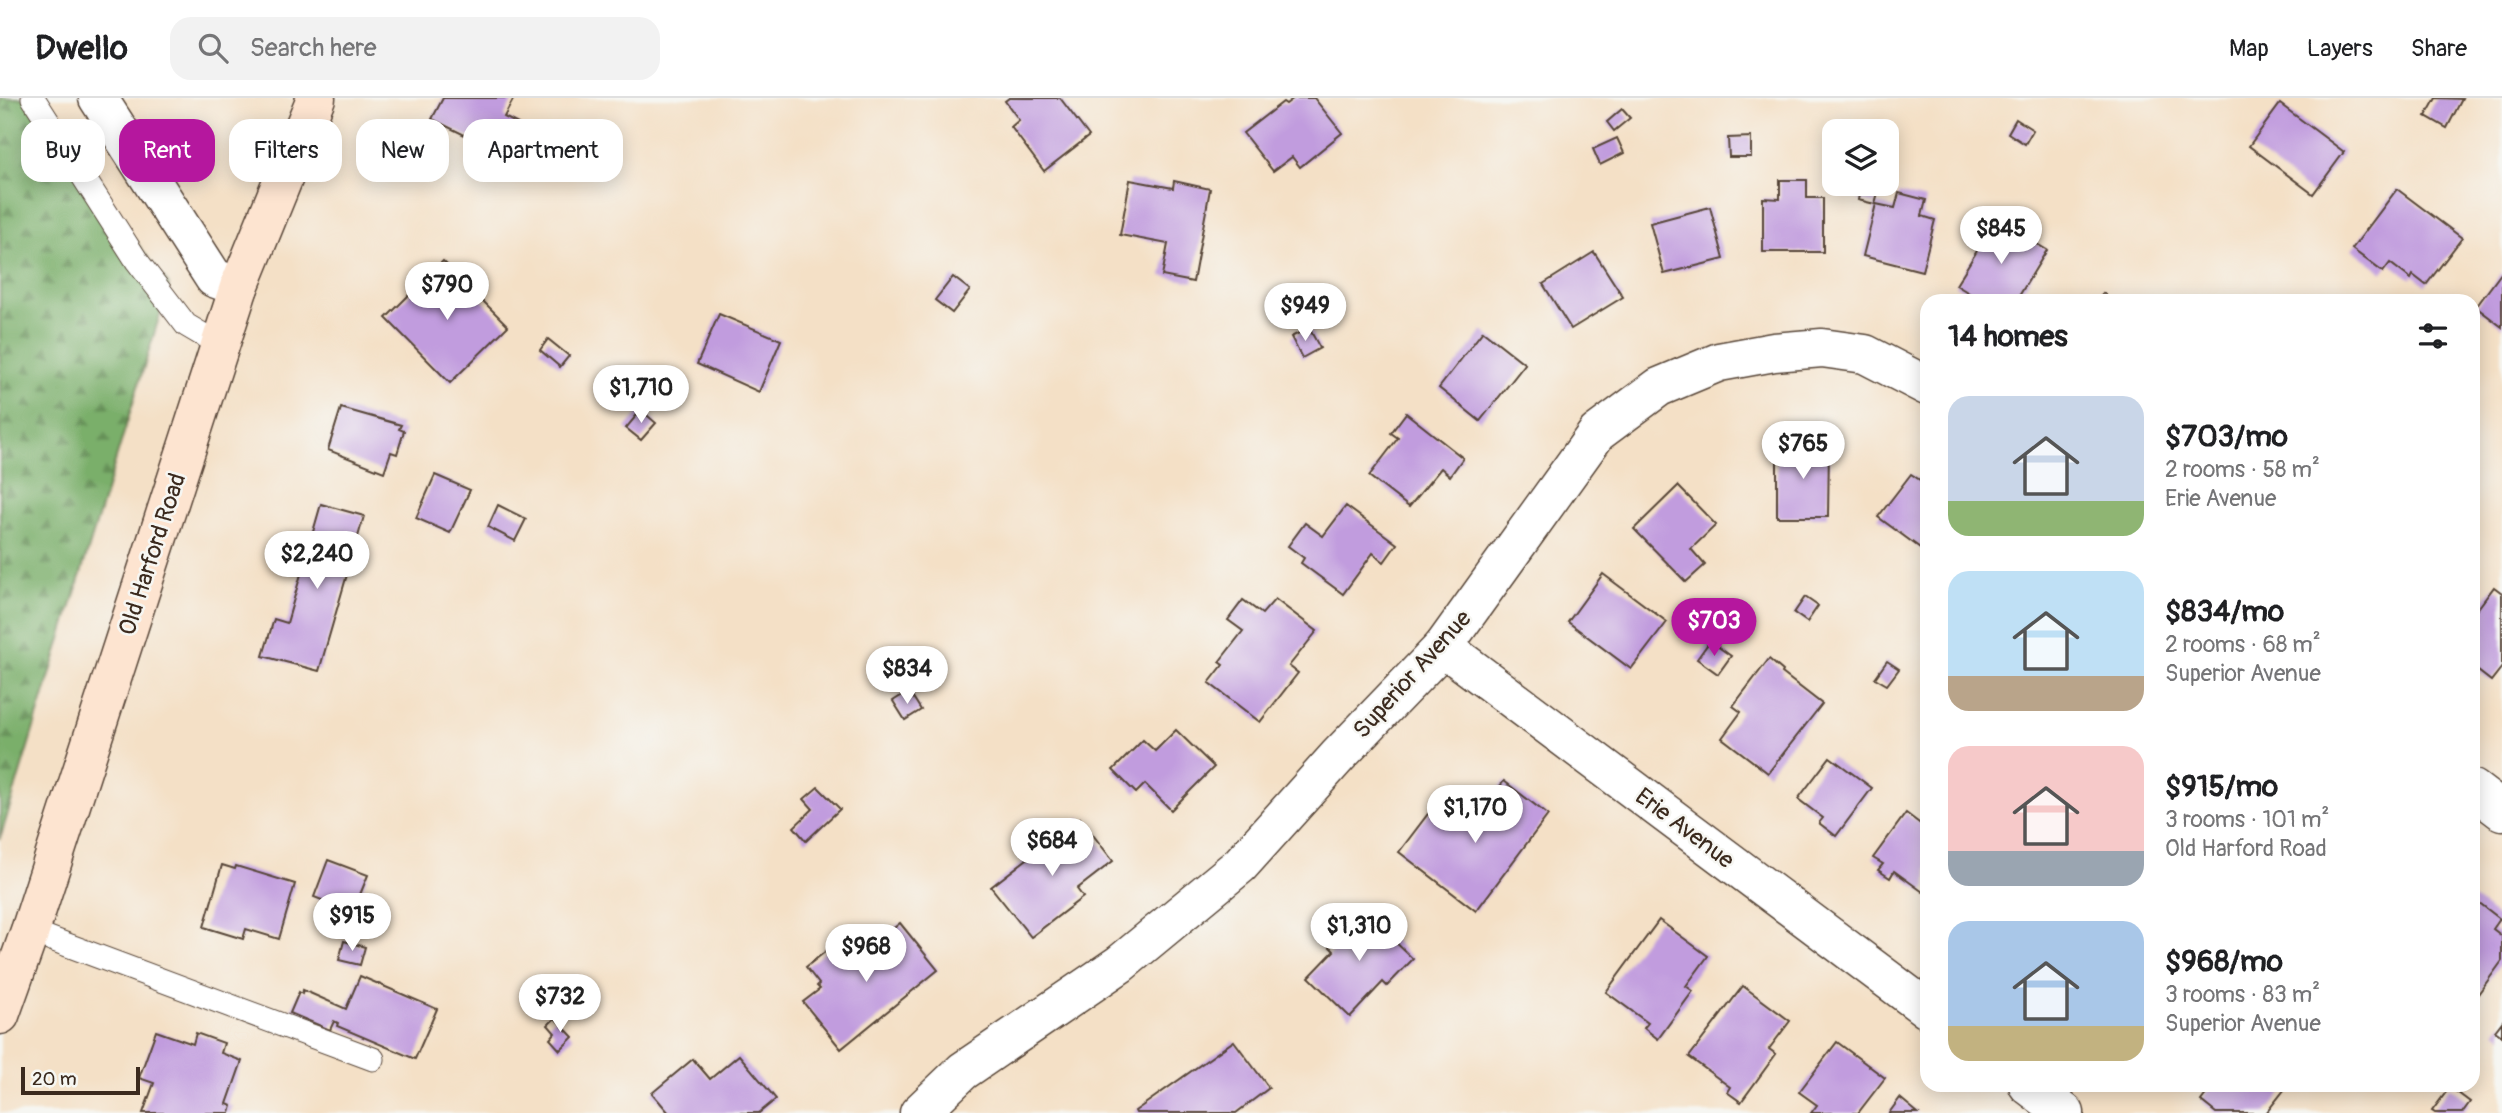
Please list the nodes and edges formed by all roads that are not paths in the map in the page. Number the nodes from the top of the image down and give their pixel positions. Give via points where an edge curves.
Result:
1 (33, 98) edge
2 (98, 98) edge
3 (316, 98) edge
4 (239, 287) junction
5 (220, 345) junction
6 (1920, 382) edge
7 (1443, 647) junction
8 (2480, 794) edge
9 (2502, 811) edge
10 (30, 931) junction
11 (1920, 1004) edge
12 (0, 1015) edge
13 (373, 1059) dead end
14 (2037, 1092) edge
15 (919, 1113) edge
16 (2065, 1113) edge

1 - 5 lane via 137,261 186,325
2 - 4 street via 214,278
3 - 4 street, Old Harford Road
4 - 5 street, Old Harford Road
5 - 10 street, Old Harford Road
6 - 7 street, Superior Avenue via 1865,354 1822,348 1719,362 1659,387 1597,433
7 - 11 street, Erie Avenue
7 - 15 street, Superior Avenue via 1240,865 1120,964 963,1071
8 - 9 street
10 - 12 street, Old Harford Road
10 - 13 lane
14 - 16 street

